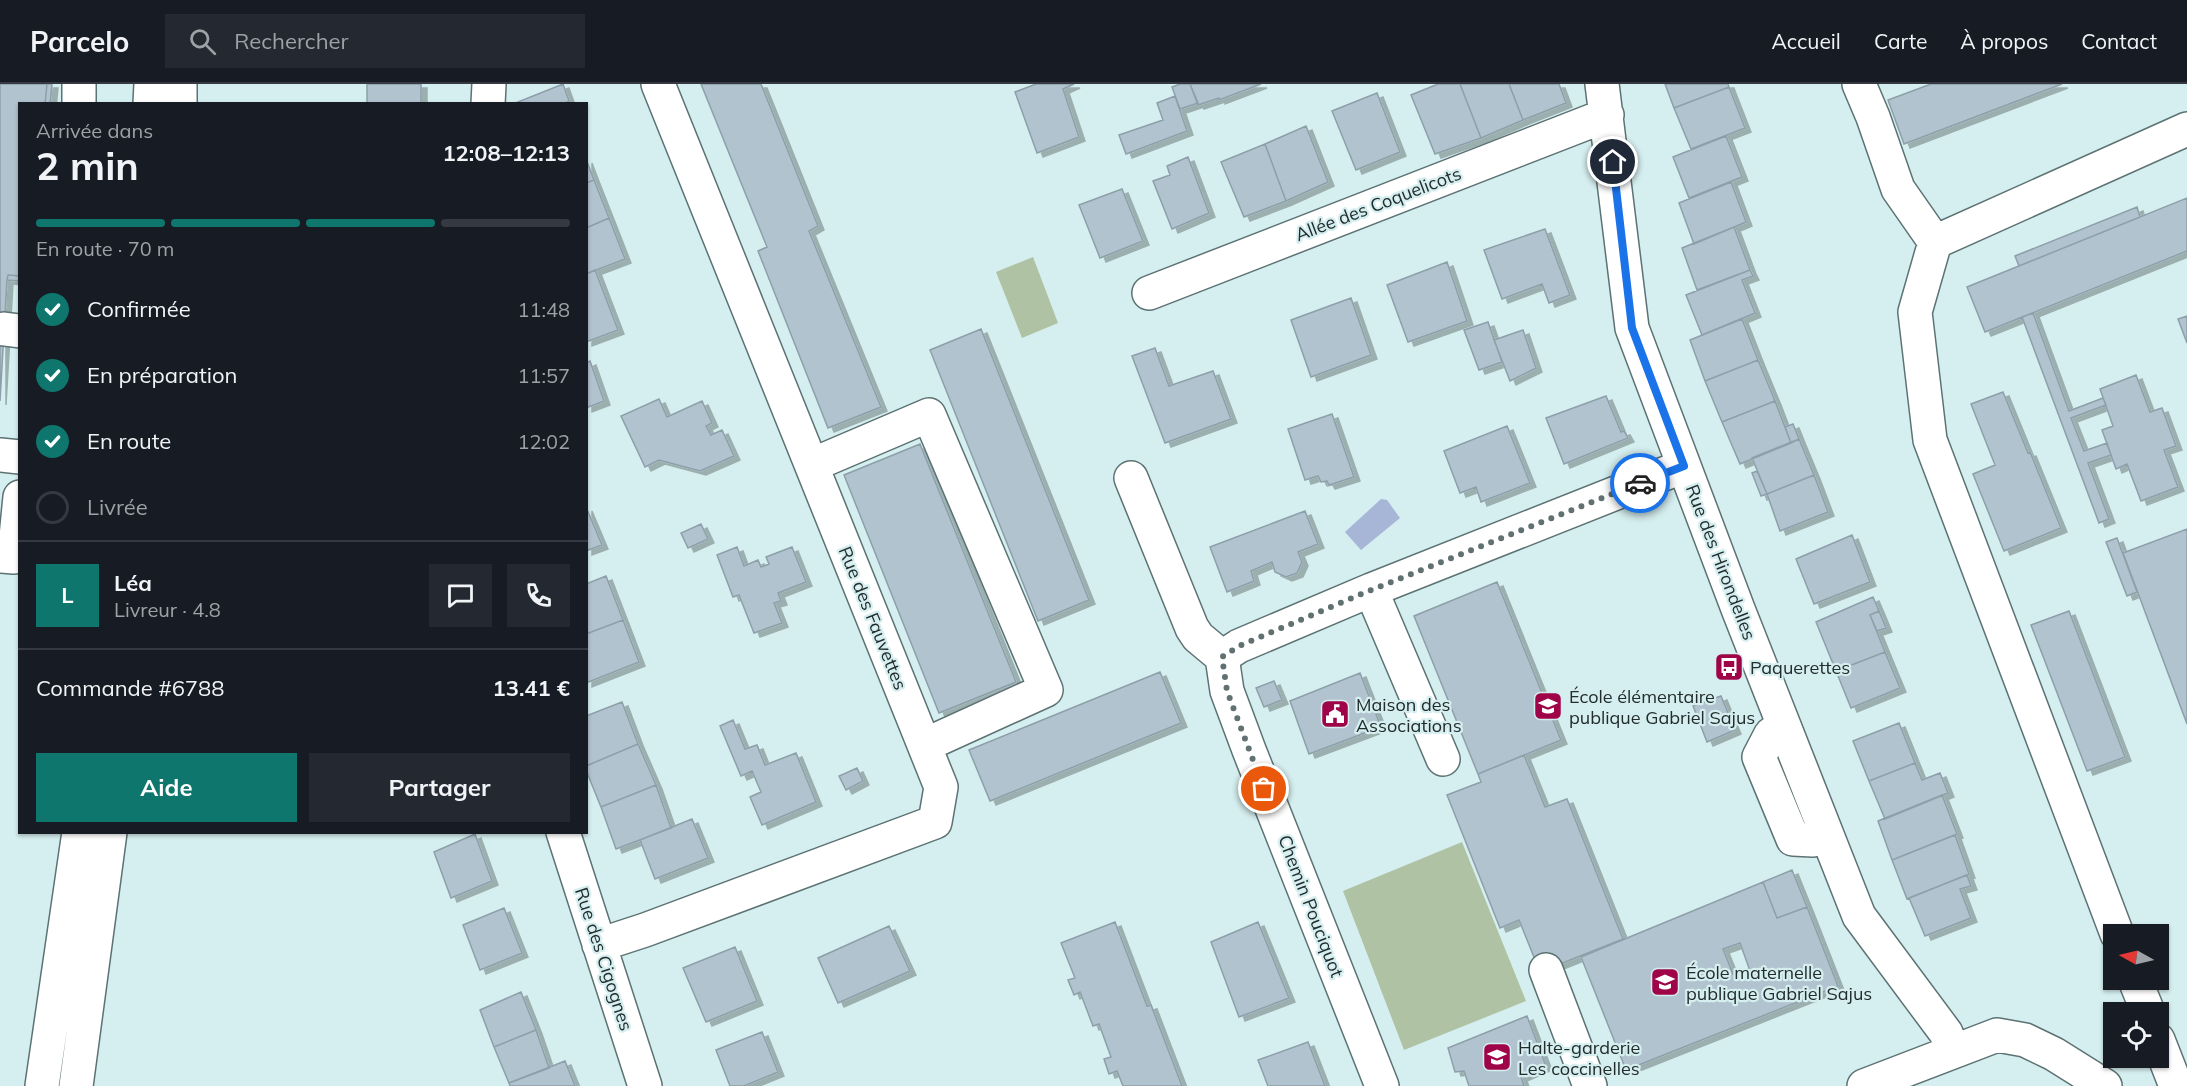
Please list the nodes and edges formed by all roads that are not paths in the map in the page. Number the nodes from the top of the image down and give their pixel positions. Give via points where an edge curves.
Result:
1 (79, 84) edge
2 (151, 84) edge
3 (180, 84) edge
4 (489, 84) edge
5 (658, 84) edge
6 (1859, 84) edge
7 (1605, 100) edge
8 (79, 102) edge
9 (150, 102) edge
10 (180, 102) edge
11 (488, 102) edge
12 (2187, 129) edge
13 (1935, 242) junction
14 (1149, 293) dead end
15 (0, 455) edge
16 (18, 457) edge
17 (812, 465) junction
18 (1684, 466) junction
19 (1131, 478) dead end
20 (18, 517) edge
21 (0, 556) edge
22 (1371, 590) junction
23 (1222, 657) junction
24 (925, 745) junction
25 (1443, 759) dead end
26 (79, 834) edge
27 (110, 834) edge
28 (563, 834) edge
29 (2113, 924) edge
30 (599, 945) junction
31 (1546, 970) dead end
32 (1953, 1051) junction
33 (2169, 1068) edge
34 (42, 1086) edge
35 (76, 1086) edge
36 (645, 1086) edge
37 (1382, 1086) edge
38 (1590, 1086) edge
39 (1864, 1086) edge
40 (2105, 1086) edge
41 (2176, 1086) edge

1 - 8 street
2 - 9 street
3 - 10 street
4 - 11 street
5 - 17 street, Rue des Fauvettes
6 - 13 street via 1898,189
7 - 14 street, Allée des Coquelicots
7 - 18 street, Rue des Hirondelles via 1632,328
12 - 13 street
13 - 29 street via 1915,312 1930,440
15 - 16 street
17 - 24 street, Rue des Fauvettes
17 - 24 street via 929,415 1046,690
18 - 22 street
18 - 32 street, Rue des Hirondelles via 1859,916 1946,1033
19 - 23 street via 1192,627
20 - 21 street via 14,557
22 - 23 street via 1239,646
22 - 25 street
23 - 37 street, Chemin Pouciquot via 1227,691 1249,750
24 - 30 street, Rue des Fauvettes via 941,788 935,822
26 - 34 street
27 - 35 street
28 - 30 street, Rue des Cigognes
30 - 36 street, Rue des Cigognes
31 - 38 street
32 - 39 street
32 - 40 street via 1997,1035 2025,1040
33 - 41 street

